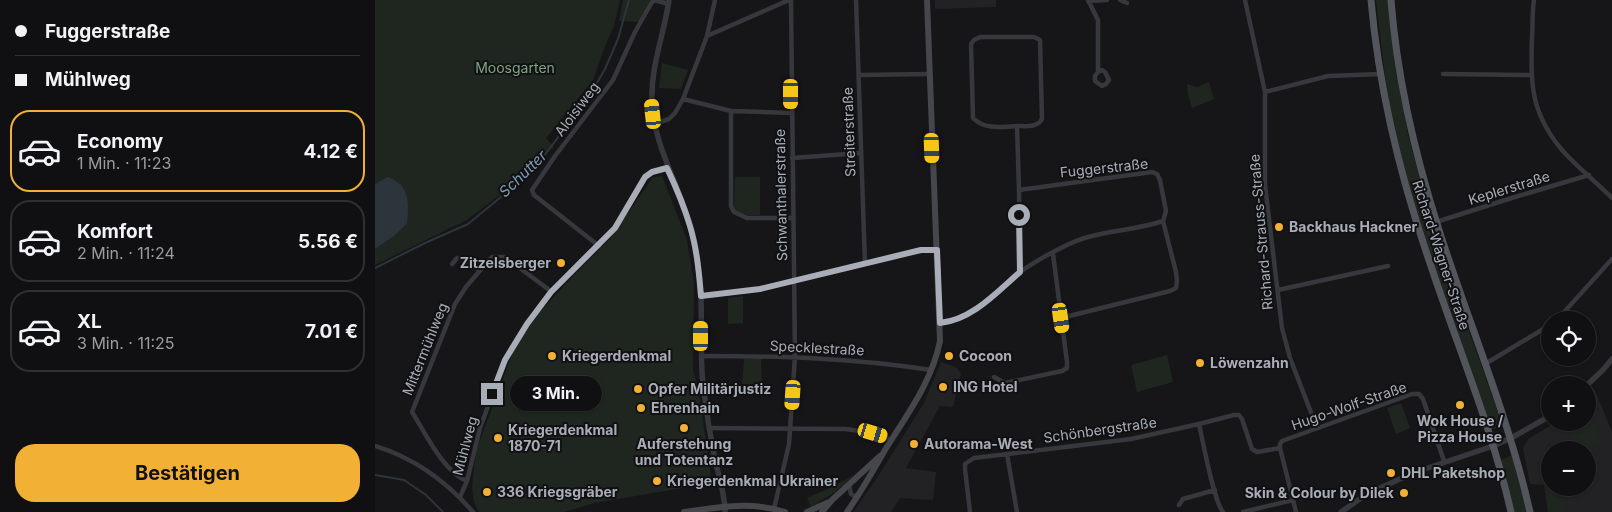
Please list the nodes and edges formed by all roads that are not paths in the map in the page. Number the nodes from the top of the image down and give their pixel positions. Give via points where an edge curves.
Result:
1 (715, 0) edge
2 (790, 0) edge
3 (856, 0) edge
4 (927, 0) edge
5 (1088, 0) edge
6 (1107, 0) edge
7 (1120, 0) edge
8 (1245, 0) edge
9 (1371, 0) edge
10 (1391, 0) edge
11 (1534, 0) edge
12 (669, 2) edge
13 (1127, 3) dead end
14 (707, 36) junction
15 (1097, 72) dead end
16 (929, 74) junction
17 (1381, 74) junction
18 (1443, 74) dead end
19 (859, 75) junction
20 (1530, 76) junction
21 (1265, 92) junction
22 (683, 99) junction
23 (731, 111) junction
24 (791, 113) junction
25 (654, 124) junction
26 (1017, 126) junction
27 (861, 153) junction
28 (792, 158) junction
29 (667, 168) junction
30 (1589, 175) junction
31 (1019, 190) junction
32 (1612, 198) edge
33 (793, 218) junction
34 (1163, 221) junction
35 (1436, 222) junction
36 (599, 246) junction
37 (937, 250) junction
38 (1053, 254) junction
39 (1612, 259) edge
40 (452, 264) dead end
41 (865, 264) junction
42 (1387, 266) dead end
43 (480, 270) junction
44 (1020, 272) junction
45 (795, 281) junction
46 (1278, 290) junction
47 (551, 292) junction
48 (701, 296) junction
49 (1565, 311) edge
50 (1061, 318) junction
51 (940, 323) junction
52 (1541, 330) edge
53 (701, 356) junction
54 (795, 356) junction
55 (1612, 360) edge
56 (1485, 364) junction
57 (931, 370) junction
58 (993, 377) dead end
59 (1596, 377) edge
60 (1541, 421) edge
61 (1199, 424) junction
62 (709, 428) junction
63 (790, 428) junction
64 (1317, 428) junction
65 (1511, 438) junction
66 (892, 440) junction
67 (375, 446) edge
68 (1493, 446) junction
69 (1280, 448) junction
70 (885, 452) junction
71 (1007, 454) junction
72 (1445, 461) junction
73 (467, 482) junction
74 (849, 486) junction
75 (1215, 490) junction
76 (858, 495) junction
77 (460, 497) junction
78 (832, 500) junction
79 (1293, 500) junction
80 (1179, 505) dead end
81 (725, 509) edge
82 (775, 509) junction
83 (1509, 511) edge
84 (473, 512) edge
85 (684, 512) edge
86 (785, 512) edge
87 (807, 512) edge
88 (823, 512) edge
89 (847, 512) edge
90 (969, 512) edge
91 (1017, 512) edge
92 (1223, 512) edge
93 (1243, 512) edge
94 (1296, 512) edge
95 (1341, 512) edge
96 (1530, 512) edge

1 - 14 street
2 - 14 street
2 - 24 street, Schwanthalerstraße
3 - 19 street, Streiterstraße
4 - 16 main road
5 - 6 street
5 - 15 street via 1097,20
7 - 13 street
8 - 21 street, Richard-Strauss-Straße
9 - 17 main road, Richard-Wagner-Straße
10 - 35 main road, Richard-Wagner-Straße via 1410,125
11 - 20 street
12 - 25 street via 653,72
12 - 36 street, Aloisiweg via 654,0 613,80 533,190 534,195
14 - 22 street
16 - 19 street
16 - 37 main road
17 - 21 street via 1328,76
17 - 68 main road, Richard-Wagner-Straße via 1409,201
18 - 20 street
19 - 27 street, Streiterstraße
20 - 30 street via 1547,130 1563,151
21 - 46 street, Richard-Strauss-Straße via 1265,184
22 - 23 street
22 - 25 street via 669,119
23 - 24 street
23 - 33 street via 731,206 734,212 747,218
24 - 28 street, Schwanthalerstraße
25 - 29 street
26 - 26 street via 987,127 973,118 971,44 974,40 1034,37 1040,40 1042,119 1035,126
26 - 31 street
27 - 28 street
27 - 41 street, Streiterstraße
28 - 33 street, Schwanthalerstraße
29 - 36 street, Mühlweg via 645,177 615,228
29 - 48 street via 691,227
30 - 32 street
30 - 35 street, Keplerstraße
31 - 34 street, Fuggerstraße via 1152,172 1160,180 1166,211
31 - 44 street
33 - 45 street, Schwanthalerstraße
34 - 38 street via 1090,236
34 - 50 street, Fuggerstraße via 1176,272 1176,288
35 - 56 main road, Richard-Wagner-Straße
36 - 47 street, Mühlweg
37 - 41 street via 921,250
37 - 51 main road
38 - 44 street
38 - 50 street
39 - 49 street
40 - 43 street via 460,258
41 - 45 street
42 - 46 street
43 - 47 street, Mittermühlweg via 492,257 505,256
43 - 73 street, Mittermühlweg via 455,304 412,412 441,458
44 - 51 street via 967,314
45 - 48 street
45 - 54 street, Schwanthalerstraße
46 - 64 street, Richard-Strauss-Straße via 1281,328
47 - 73 street, Mühlweg via 505,360 473,450
48 - 53 street
50 - 58 street via 1067,368 1005,383
51 - 57 main road via 940,341
52 - 56 street
53 - 54 street, Specklestraße
53 - 62 street
54 - 57 street, Specklestraße
54 - 63 street, Schwanthalerstraße
55 - 59 street
56 - 65 main road, Richard-Wagner-Straße
57 - 66 main road
60 - 65 street
61 - 69 street, Schönbergstraße via 1239,415 1252,449 1257,452
61 - 71 street, Schönbergstraße via 1131,439
61 - 75 street
62 - 63 street
62 - 81 street
63 - 66 street via 846,429
63 - 82 street, Schwanthalerstraße
64 - 69 street, Hugo-Wolf-Straße via 1282,441
64 - 72 street, Hugo-Wolf-Straße via 1419,394
65 - 68 street
65 - 96 main road, Richard-Wagner-Straße
66 - 70 main road
67 - 77 street via 411,460
68 - 72 street
68 - 83 main road, Richard-Wagner-Straße
69 - 79 street
70 - 74 main road
70 - 76 main road
71 - 90 street, Schönbergstraße via 974,458 965,464
71 - 91 street
72 - 95 street via 1372,492
73 - 77 street, Mühlweg
74 - 76 street via 851,494
74 - 78 main road
75 - 80 street via 1183,500
75 - 92 street
76 - 89 main road
77 - 84 street
78 - 87 main road
78 - 88 main road
79 - 93 street
79 - 94 street
81 - 82 main road via 751,505
81 - 85 main road
82 - 86 main road

